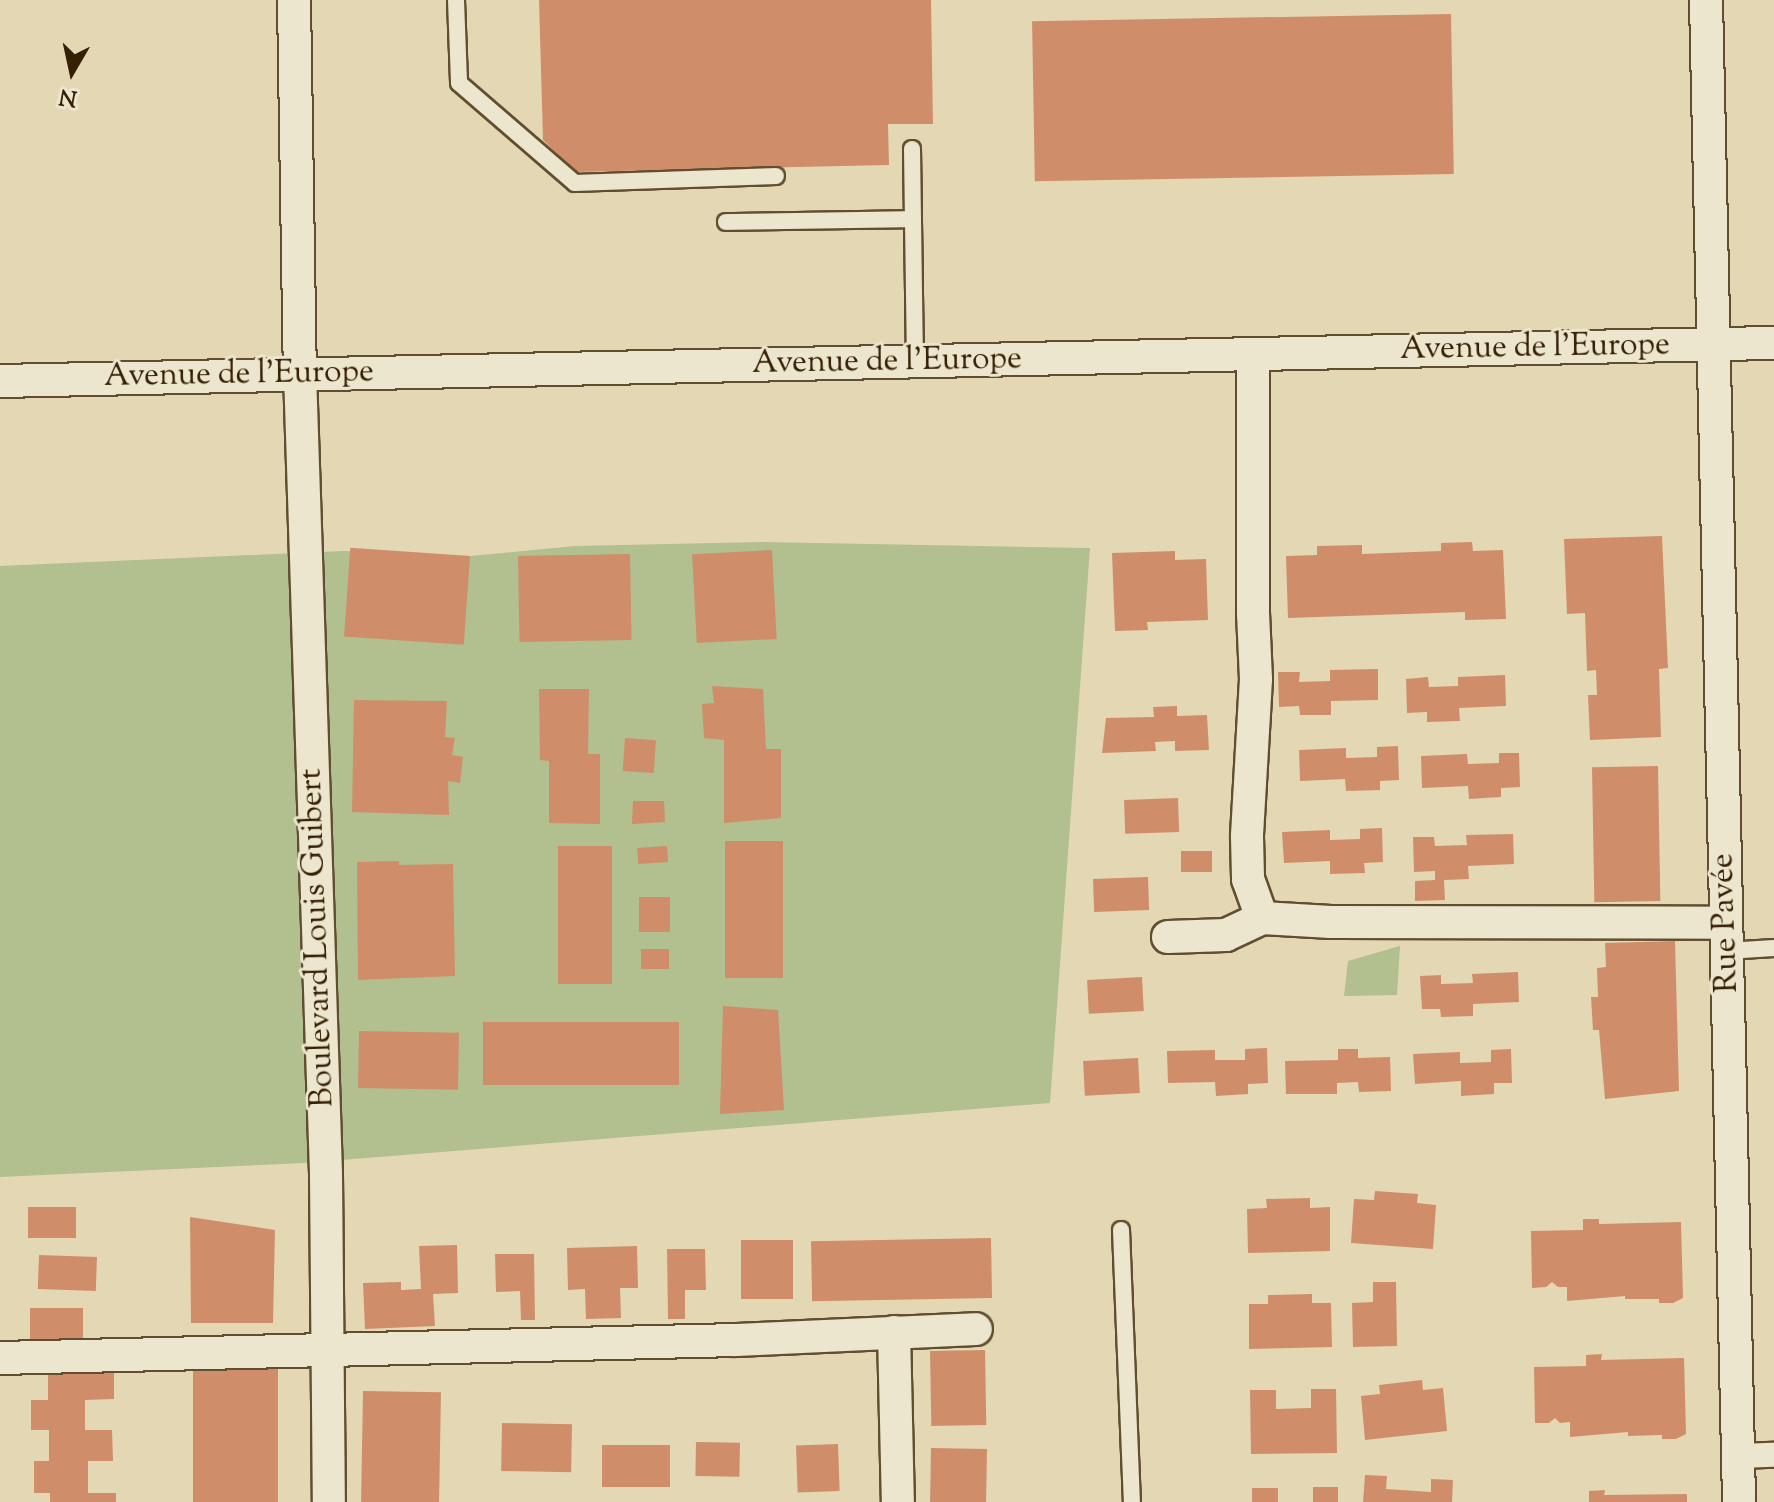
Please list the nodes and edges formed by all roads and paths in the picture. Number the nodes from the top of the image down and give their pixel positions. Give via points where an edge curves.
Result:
1 (294, 0) edge
2 (456, 0) edge
3 (1706, 0) edge
4 (912, 149) dead end
5 (776, 176) dead end
6 (913, 219) junction
7 (726, 222) dead end
8 (1774, 343) edge
9 (1713, 344) junction
10 (1253, 354) junction
11 (915, 361) junction
12 (300, 373) junction
13 (0, 381) edge
14 (1262, 918) junction
15 (1168, 937) dead end
16 (1726, 937) junction
17 (1774, 948) edge
18 (1121, 1230) dead end
19 (976, 1329) dead end
20 (894, 1332) junction
21 (325, 1350) junction
22 (0, 1358) edge
23 (1774, 1455) edge
24 (1739, 1456) junction
25 (329, 1502) edge
26 (898, 1502) edge
27 (1132, 1502) edge
28 (1739, 1502) edge

1 - 12 street, Boulevard Louis Guibert
2 - 5 lane via 459,83 575,183
3 - 9 street, Rue Pavée
4 - 6 lane
6 - 7 lane
6 - 11 lane
8 - 9 street, Avenue de l'Europe
9 - 10 street, Avenue de l'Europe
9 - 16 street, Rue Pavée
10 - 11 street, Avenue de l'Europe
10 - 14 street via 1256,679 1247,837 1248,879
11 - 12 street, Avenue de l'Europe
12 - 13 street, Avenue de l'Europe
12 - 21 street, Boulevard Louis Guibert via 326,1159
14 - 15 street via 1226,935
14 - 16 street
16 - 17 lane
16 - 24 street, Rue Pavée
18 - 27 lane
19 - 20 street
20 - 21 street
20 - 26 street
21 - 22 street
21 - 25 street, Boulevard Louis Guibert
23 - 24 street
24 - 28 street, Rue Pavée

